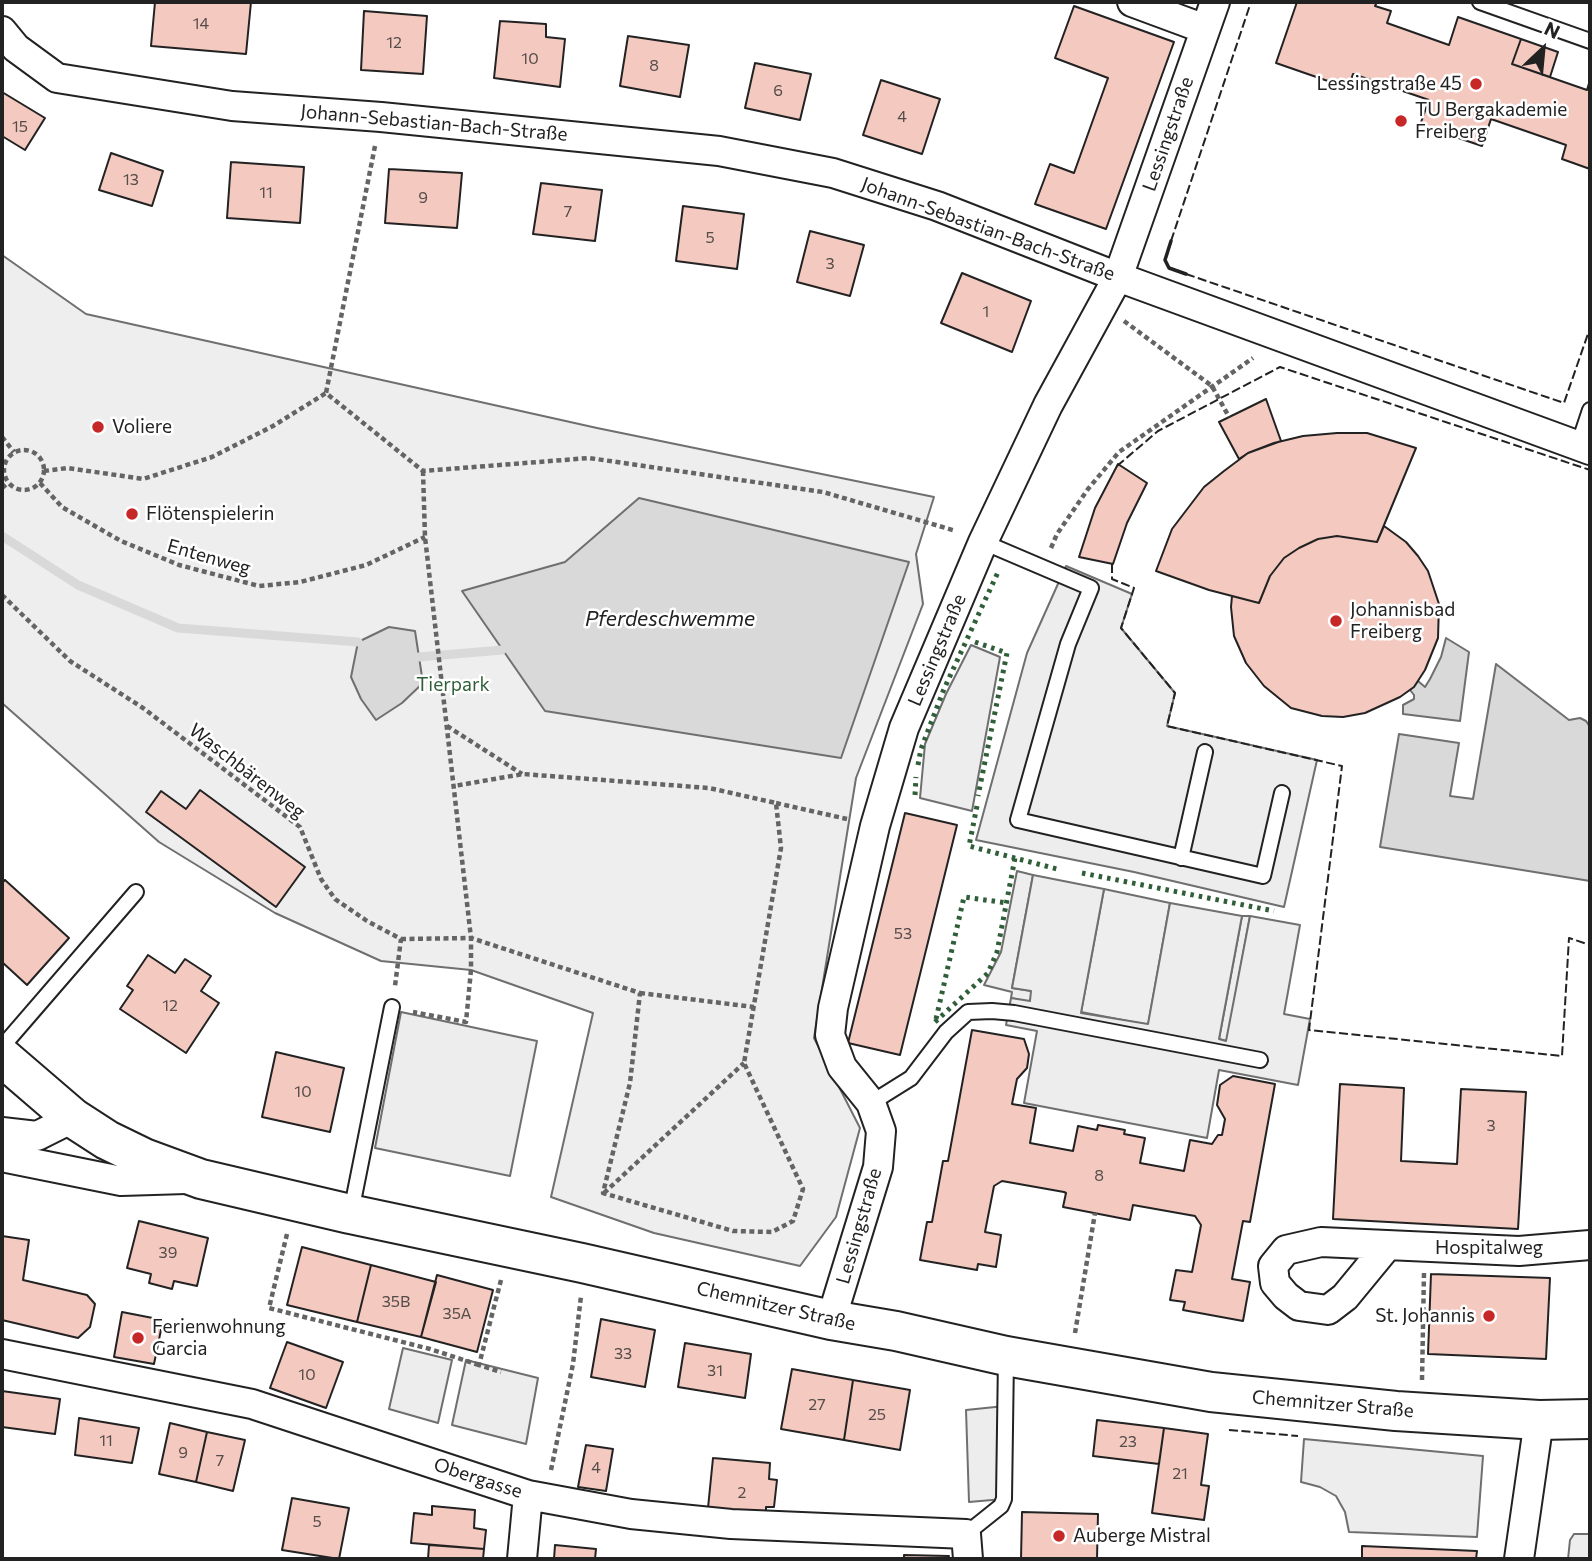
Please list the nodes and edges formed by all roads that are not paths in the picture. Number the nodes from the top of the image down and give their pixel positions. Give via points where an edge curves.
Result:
1 (1132, 2) edge
2 (1215, 2) edge
3 (1480, 2) edge
4 (1205, 29) junction
5 (2, 31) edge
6 (1590, 41) edge
7 (1118, 277) junction
8 (1590, 410) edge
9 (1584, 448) edge
10 (983, 542) junction
11 (1205, 752) dead end
12 (1282, 793) dead end
13 (1181, 858) junction
14 (136, 892) dead end
15 (391, 1007) road end
16 (2, 1047) edge
17 (2, 1057) edge
18 (1260, 1060) dead end
19 (871, 1103) junction
20 (72, 1118) junction
21 (2, 1132) edge
22 (2, 1157) edge
23 (201, 1179) junction
24 (350, 1214) junction
25 (1590, 1245) edge
26 (1387, 1246) dead end
27 (831, 1320) junction
28 (2, 1354) edge
29 (1006, 1356) junction
30 (1590, 1419) edge
31 (1539, 1420) junction
32 (528, 1495) junction
33 (967, 1547) edge
34 (522, 1559) edge
35 (1519, 1559) edge

1 - 4 street
2 - 4 street, Lessingstraße
3 - 6 lane
4 - 7 street, Lessingstraße
5 - 7 street, Johann-Sebastian-Bach-Straße via 16,48 57,78 232,106 719,151 833,173 937,206
7 - 9 street, Johann-Sebastian-Bach-Straße
7 - 10 street, Lessingstraße via 1048,405
8 - 9 lane
10 - 13 lane via 1091,588 1068,644 1018,820
10 - 19 street, Lessingstraße via 904,728 875,826 833,1007 830,1035 842,1067
11 - 13 lane
12 - 13 lane via 1263,876
14 - 16 lane
15 - 24 lane
17 - 20 main road, Chemnitzer Straße
18 - 19 lane via 1014,1013 968,1012 946,1032 911,1078
19 - 27 street, Lessingstraße via 881,1130 878,1167
20 - 21 street via 37,1136
20 - 23 main road, Chemnitzer Straße via 144,1158
22 - 23 street via 121,1181
23 - 24 main road, Chemnitzer Straße
24 - 27 main road, Chemnitzer Straße
25 - 26 street, Hospitalweg via 1519,1251
27 - 29 main road, Chemnitzer Straße
28 - 32 street, Obergasse via 252,1404
29 - 31 main road, Chemnitzer Straße via 1211,1392
29 - 33 lane via 1004,1499
30 - 31 main road, Chemnitzer Straße
31 - 35 street
32 - 33 street, Obergasse via 631,1514
32 - 34 street

